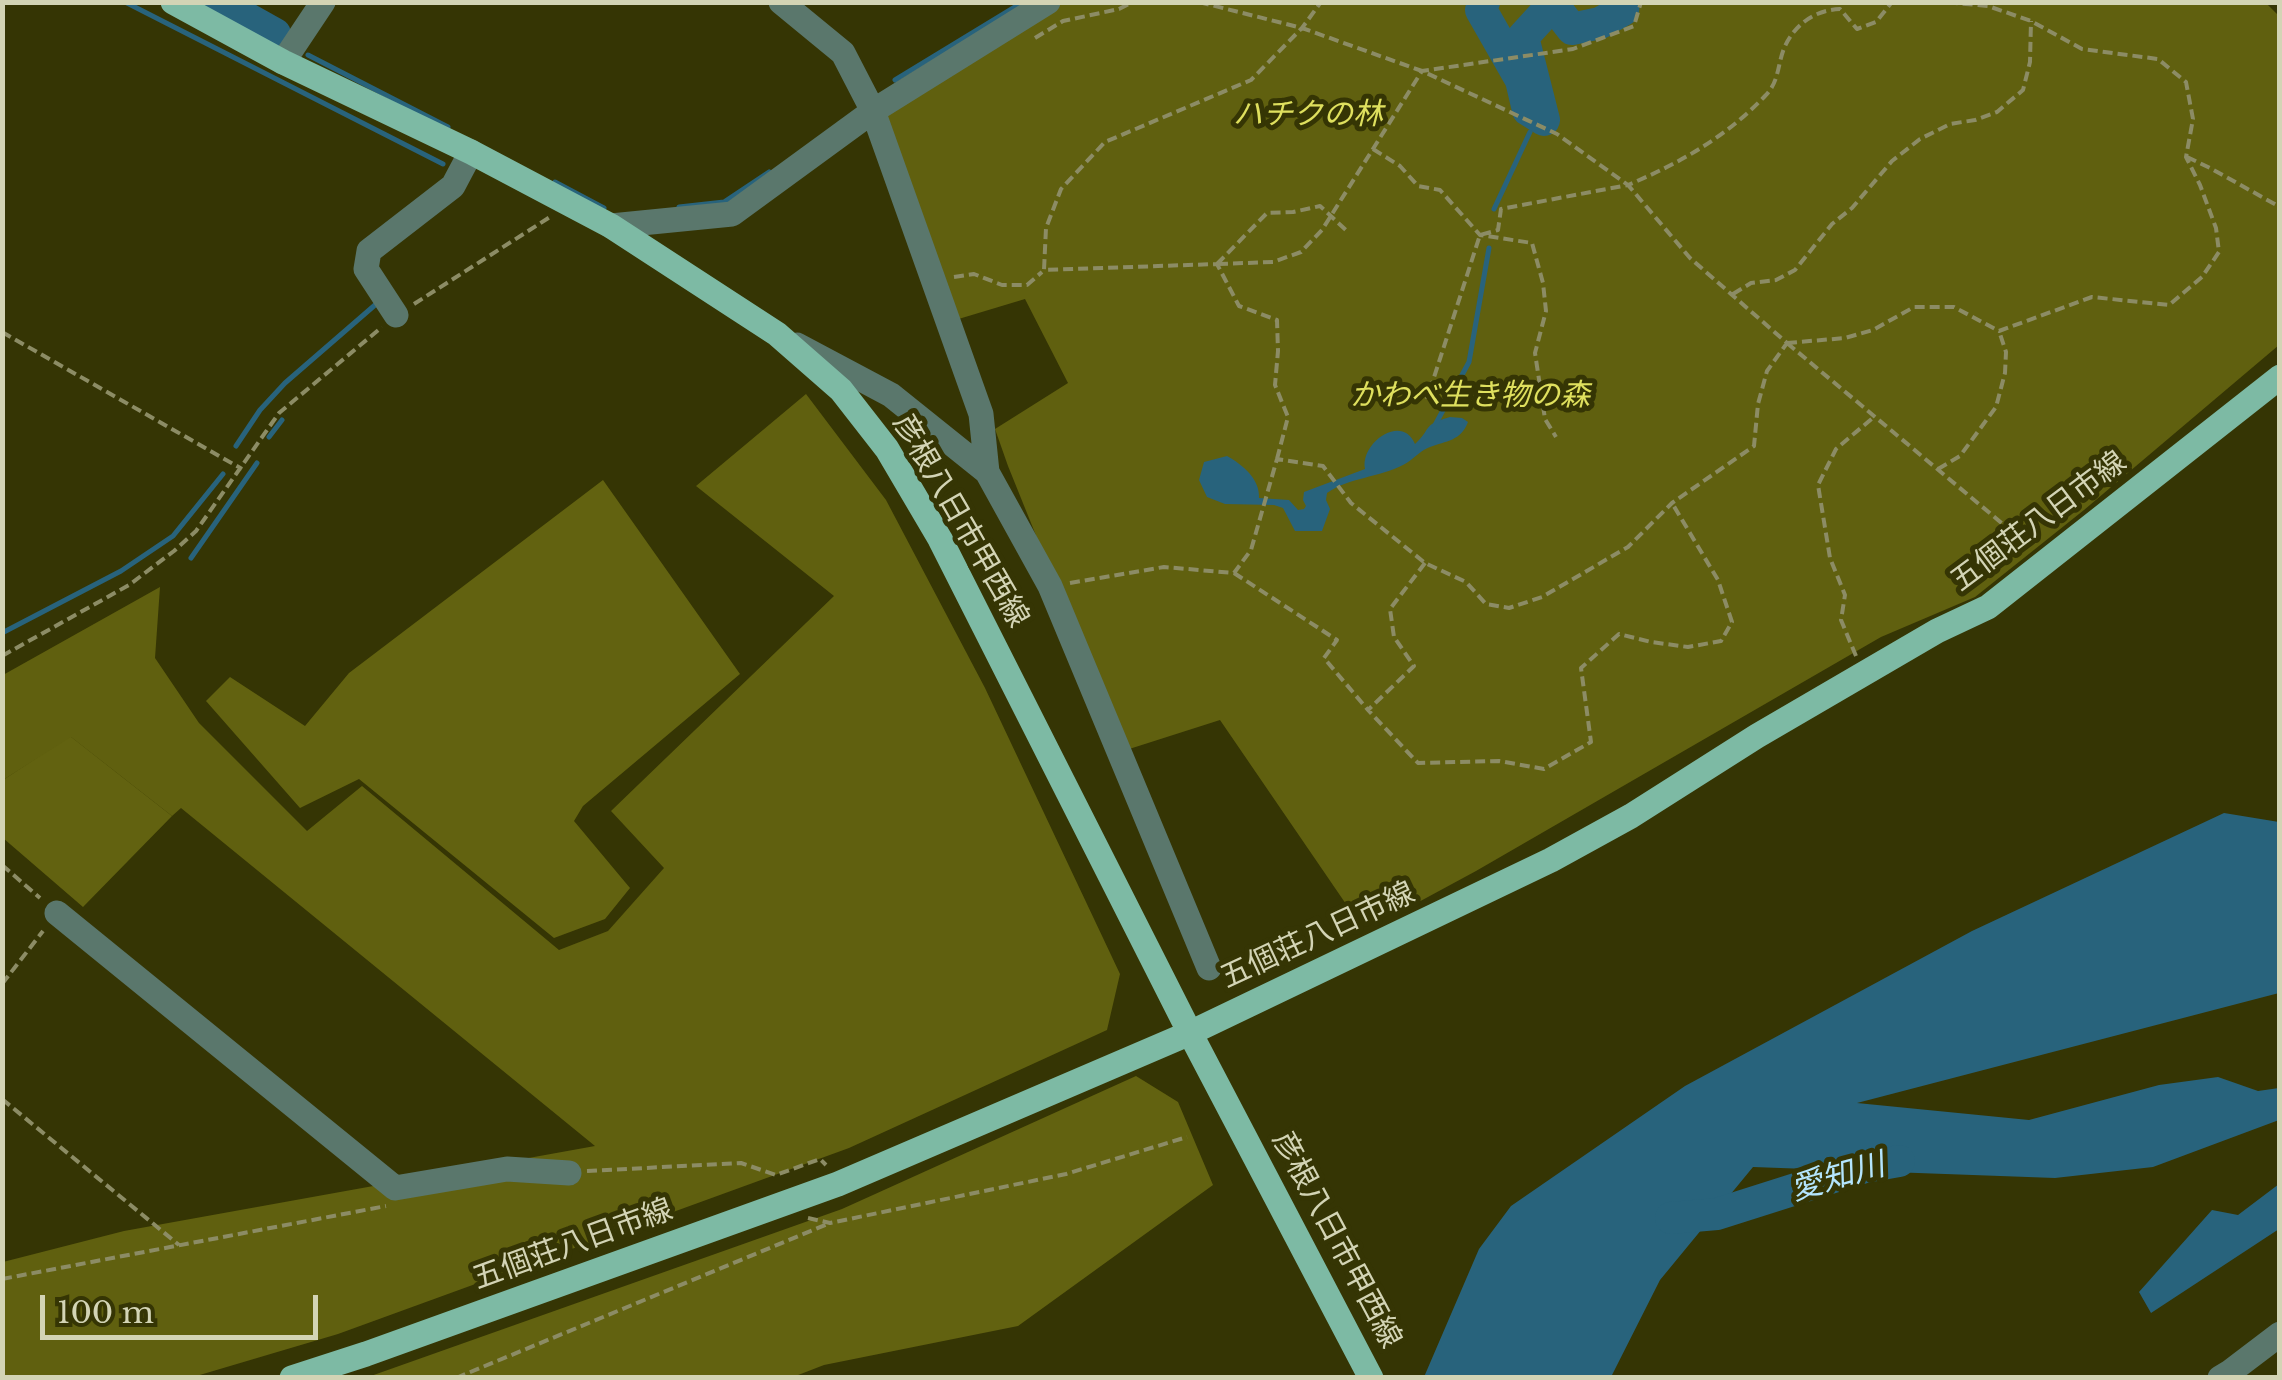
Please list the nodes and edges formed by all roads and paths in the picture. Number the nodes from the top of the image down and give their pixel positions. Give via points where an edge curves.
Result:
1 (173, 2) edge
2 (322, 2) edge
3 (781, 2) edge
4 (1048, 2) edge
5 (1133, 2) edge
6 (1199, 2) edge
7 (1320, 2) edge
8 (1641, 2) edge
9 (1892, 2) edge
10 (1944, 2) edge
11 (2030, 22) junction
12 (1302, 28) junction
13 (1035, 38) dead end
14 (283, 62) junction
15 (1422, 71) junction
16 (876, 120) junction
17 (1373, 149) junction
18 (472, 152) junction
19 (2186, 156) junction
20 (1628, 186) junction
21 (570, 204) junction
22 (2280, 208) edge
23 (611, 226) junction
24 (1347, 232) dead end
25 (1480, 235) junction
26 (1216, 264) junction
27 (1044, 270) junction
28 (934, 280) junction
29 (1732, 295) junction
30 (396, 315) junction
31 (1999, 330) junction
32 (2, 332) edge
33 (777, 334) junction
34 (1787, 343) junction
35 (2280, 376) edge
36 (1427, 398) dead end
37 (1875, 416) junction
38 (1556, 437) dead end
39 (1277, 459) junction
40 (242, 469) junction
41 (1937, 469) junction
42 (987, 472) junction
43 (1672, 503) junction
44 (2047, 561) junction
45 (1425, 563) junction
46 (1234, 573) junction
47 (1050, 586) junction
48 (2, 656) edge
49 (1864, 674) junction
50 (1368, 710) junction
51 (2, 865) edge
52 (57, 912) junction
53 (1210, 968) dead end
54 (2, 984) edge
55 (1190, 1033) junction
56 (2, 1098) edge
57 (1187, 1138) dead end
58 (569, 1173) dead end
59 (766, 1210) junction
60 (830, 1223) junction
61 (180, 1246) dead end
62 (2280, 1334) edge
63 (292, 1378) edge
64 (456, 1378) edge
65 (1371, 1378) edge
66 (2220, 1378) edge

1 - 14 main road, 彦根八日市甲西線
2 - 14 street
3 - 16 street via 843,53
4 - 16 street
5 - 13 path via 1063,21
6 - 12 path
7 - 12 path
8 - 15 path via 1634,26 1573,49
9 - 20 path via 1876,22 1857,29 1840,8 1821,10 1785,46 1769,93 1746,114 1712,143
10 - 11 path via 1988,6
11 - 19 path via 2082,49 2158,58 2186,82 2193,119
11 - 29 path via 2022,90 1997,112 1920,139 1892,161 1795,270
12 - 15 path
12 - 27 path via 1251,80 1105,142 1061,189 1046,228
14 - 18 main road, 彦根八日市甲西線
15 - 17 path
15 - 20 path via 1558,134
16 - 23 street via 732,214
16 - 28 street
17 - 25 path via 1418,186 1440,190
17 - 26 path via 1302,252 1273,262
18 - 21 main road, 彦根八日市甲西線
18 - 30 street via 453,186 369,251 366,269
19 - 22 path
19 - 31 path via 2216,228 2219,252 2202,278 2168,305 2092,297
20 - 25 path via 1501,209 1498,230
20 - 29 path
21 - 23 main road, 彦根八日市甲西線
21 - 30 path
23 - 33 main road, 彦根八日市甲西線
24 - 26 path via 1320,206 1267,213
25 - 36 path
25 - 38 path via 1532,243 1546,311 1534,353 1545,418
26 - 27 path
26 - 39 path via 1240,306 1277,320 1275,384 1288,416
27 - 28 path via 1027,285 1002,286 974,274
28 - 42 street via 981,414
29 - 34 path
30 - 40 path via 279,413
31 - 34 path via 1954,308 1914,307 1845,338
31 - 41 path via 2006,362 1996,407 1960,456
32 - 40 path
33 - 42 street via 892,395
33 - 55 main road, 彦根八日市甲西線 via 841,390 888,449
34 - 37 path
34 - 43 path via 1768,372 1754,446
35 - 44 main road, 五個荘八日市線
37 - 41 path
37 - 49 path via 1836,448 1818,485 1830,558 1845,596 1840,620
39 - 45 path via 1323,466 1351,503
39 - 46 path via 1251,550
40 - 48 path via 174,551 129,585
41 - 44 path
42 - 47 street
43 - 45 path via 1628,547 1542,597 1509,608 1486,604 1466,582
43 - 50 path via 1718,580 1732,622 1721,641 1688,647 1619,634 1581,668 1591,742 1544,769 1499,761 1418,763
44 - 49 main road, 五個荘八日市線 via 1988,607
45 - 50 path via 1390,609 1394,637 1414,666
46 - 47 path via 1164,567
46 - 50 path via 1338,640 1324,658
47 - 53 street
49 - 55 main road, 五個荘八日市線 via 1551,860
51 - 52 path
52 - 54 path
52 - 58 street via 395,1188 507,1169
55 - 59 main road, 五個荘八日市線
55 - 65 main road, 彦根八日市甲西線
56 - 61 path
57 - 60 path via 1066,1174
59 - 60 path
59 - 63 main road, 五個荘八日市線
60 - 64 path
62 - 66 street

